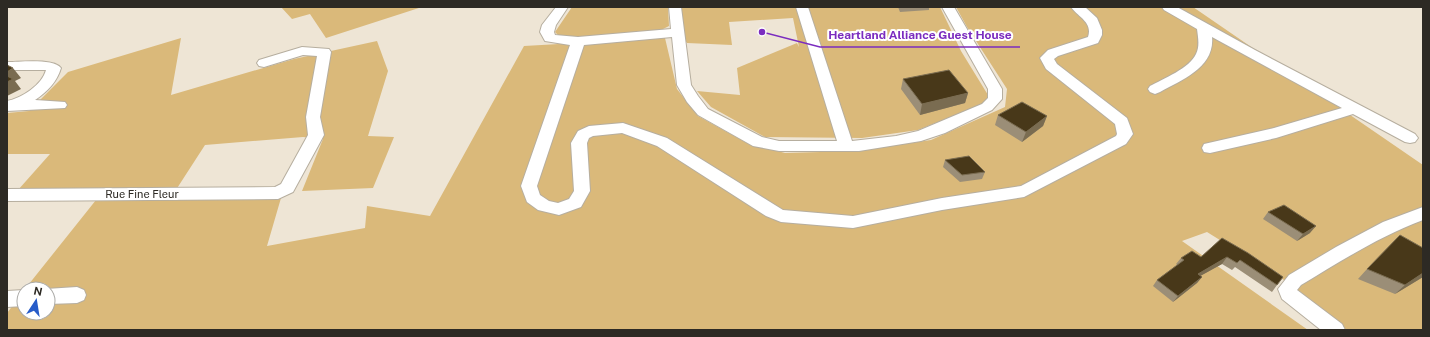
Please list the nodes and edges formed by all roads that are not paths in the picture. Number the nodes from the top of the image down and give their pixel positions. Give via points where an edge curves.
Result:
1 (562, 7) edge
2 (675, 7) edge
3 (802, 7) edge
4 (948, 7) edge
5 (1077, 7) edge
6 (1168, 7) edge
7 (1204, 28) junction
8 (678, 32) junction
9 (578, 41) junction
10 (264, 63) dead end
11 (7, 66) edge
12 (1155, 89) dead end
13 (11, 105) edge
14 (60, 105) dead end
15 (1354, 110) junction
16 (1410, 138) dead end
17 (846, 146) junction
18 (1210, 148) dead end
19 (7, 195) edge
20 (1423, 213) edge
21 (77, 295) dead end
22 (56, 296) edge
23 (1335, 330) edge

1 - 9 street via 547,32 550,38
2 - 8 street
3 - 17 street
4 - 17 street via 995,89 995,99 987,107 921,136
5 - 9 street via 1090,17 1096,36 1093,40 1052,53 1046,58 1051,66 1122,122 1125,134 1121,140 1024,191 853,222 781,216 662,142 623,128 588,131 582,135 579,143 582,191 575,203 559,209 544,206 533,198 529,186
6 - 7 street
7 - 12 street via 1205,46 1202,57 1194,66
7 - 15 street
8 - 9 street
8 - 17 street via 684,85 703,112 758,142 779,146
10 - 19 street, Rue Fine Fleur via 302,51 324,52 313,117 316,135 287,188 278,193
11 - 13 street via 54,68 53,74 36,93
13 - 14 street
15 - 16 street
15 - 18 street via 1276,133
20 - 23 street via 1370,235 1295,280 1286,289
21 - 22 street

